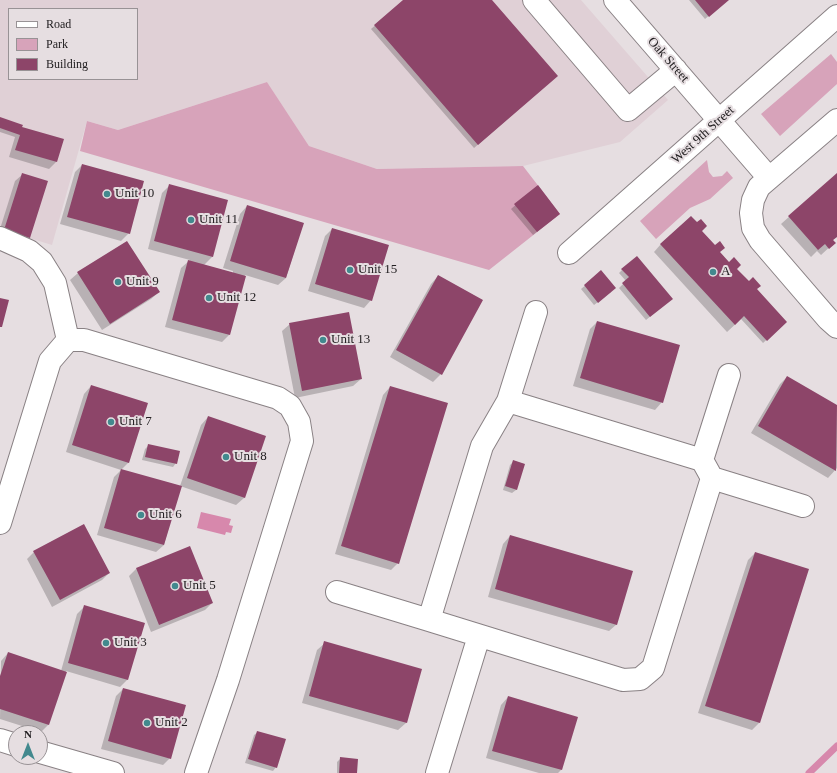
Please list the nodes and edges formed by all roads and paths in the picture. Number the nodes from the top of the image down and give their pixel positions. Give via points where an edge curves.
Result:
1 (534, 0) edge
2 (615, 0) edge
3 (837, 16) edge
4 (676, 70) junction
5 (720, 120) junction
6 (837, 120) edge
7 (769, 178) junction
8 (0, 238) edge
9 (568, 253) dead end
10 (536, 312) dead end
11 (837, 326) edge
12 (68, 340) junction
13 (728, 375) dead end
14 (508, 401) junction
15 (707, 469) junction
16 (802, 506) dead end
17 (0, 523) edge
18 (337, 592) dead end
19 (428, 620) junction
20 (479, 636) junction
21 (48, 757) edge
22 (62, 766) edge
23 (113, 773) edge
24 (196, 773) edge
25 (437, 773) edge

1 - 4 street via 628,110
2 - 4 street, Oak Street
3 - 5 street, West 9th Street
4 - 5 street, Oak Street
5 - 7 street, Oak Street
5 - 9 street, West 9th Street
6 - 7 street
7 - 11 street via 759,187 753,200 753,228 760,240 828,319
8 - 12 street via 29,251 42,262 55,283
10 - 14 street
12 - 17 street via 50,361
12 - 24 street via 84,340 278,398 290,406 300,422 302,441 228,680
13 - 15 street
14 - 15 street
14 - 19 street via 482,446
15 - 16 street
15 - 20 street via 653,668 646,675 640,679 623,680
18 - 19 street
19 - 20 street
20 - 25 street
21 - 22 street
22 - 23 street

